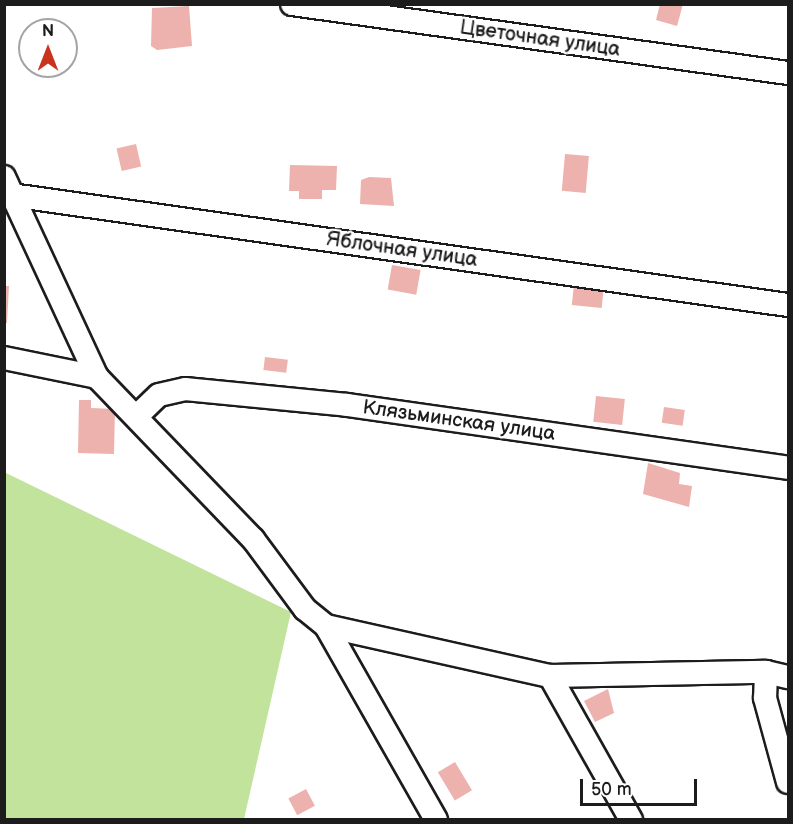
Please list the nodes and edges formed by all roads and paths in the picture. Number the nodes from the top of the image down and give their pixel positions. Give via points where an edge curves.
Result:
1 (292, 4) edge
2 (789, 73) edge
3 (8, 189) edge
4 (789, 305) edge
5 (4, 358) edge
6 (97, 377) junction
7 (137, 416) junction
8 (789, 468) edge
9 (326, 626) junction
10 (766, 672) junction
11 (550, 676) junction
12 (789, 677) edge
13 (789, 783) edge
14 (436, 819) edge
15 (631, 819) edge

1 - 2 street, Цветочная улица
3 - 4 street, Яблочная улица
3 - 6 street
5 - 6 street
6 - 7 street
7 - 8 street, Клязьминская улица via 159,395 185,389 347,405
7 - 9 street via 253,539 305,609
9 - 11 street
9 - 14 street
10 - 11 street
10 - 12 street
10 - 13 street via 765,698
11 - 15 street

